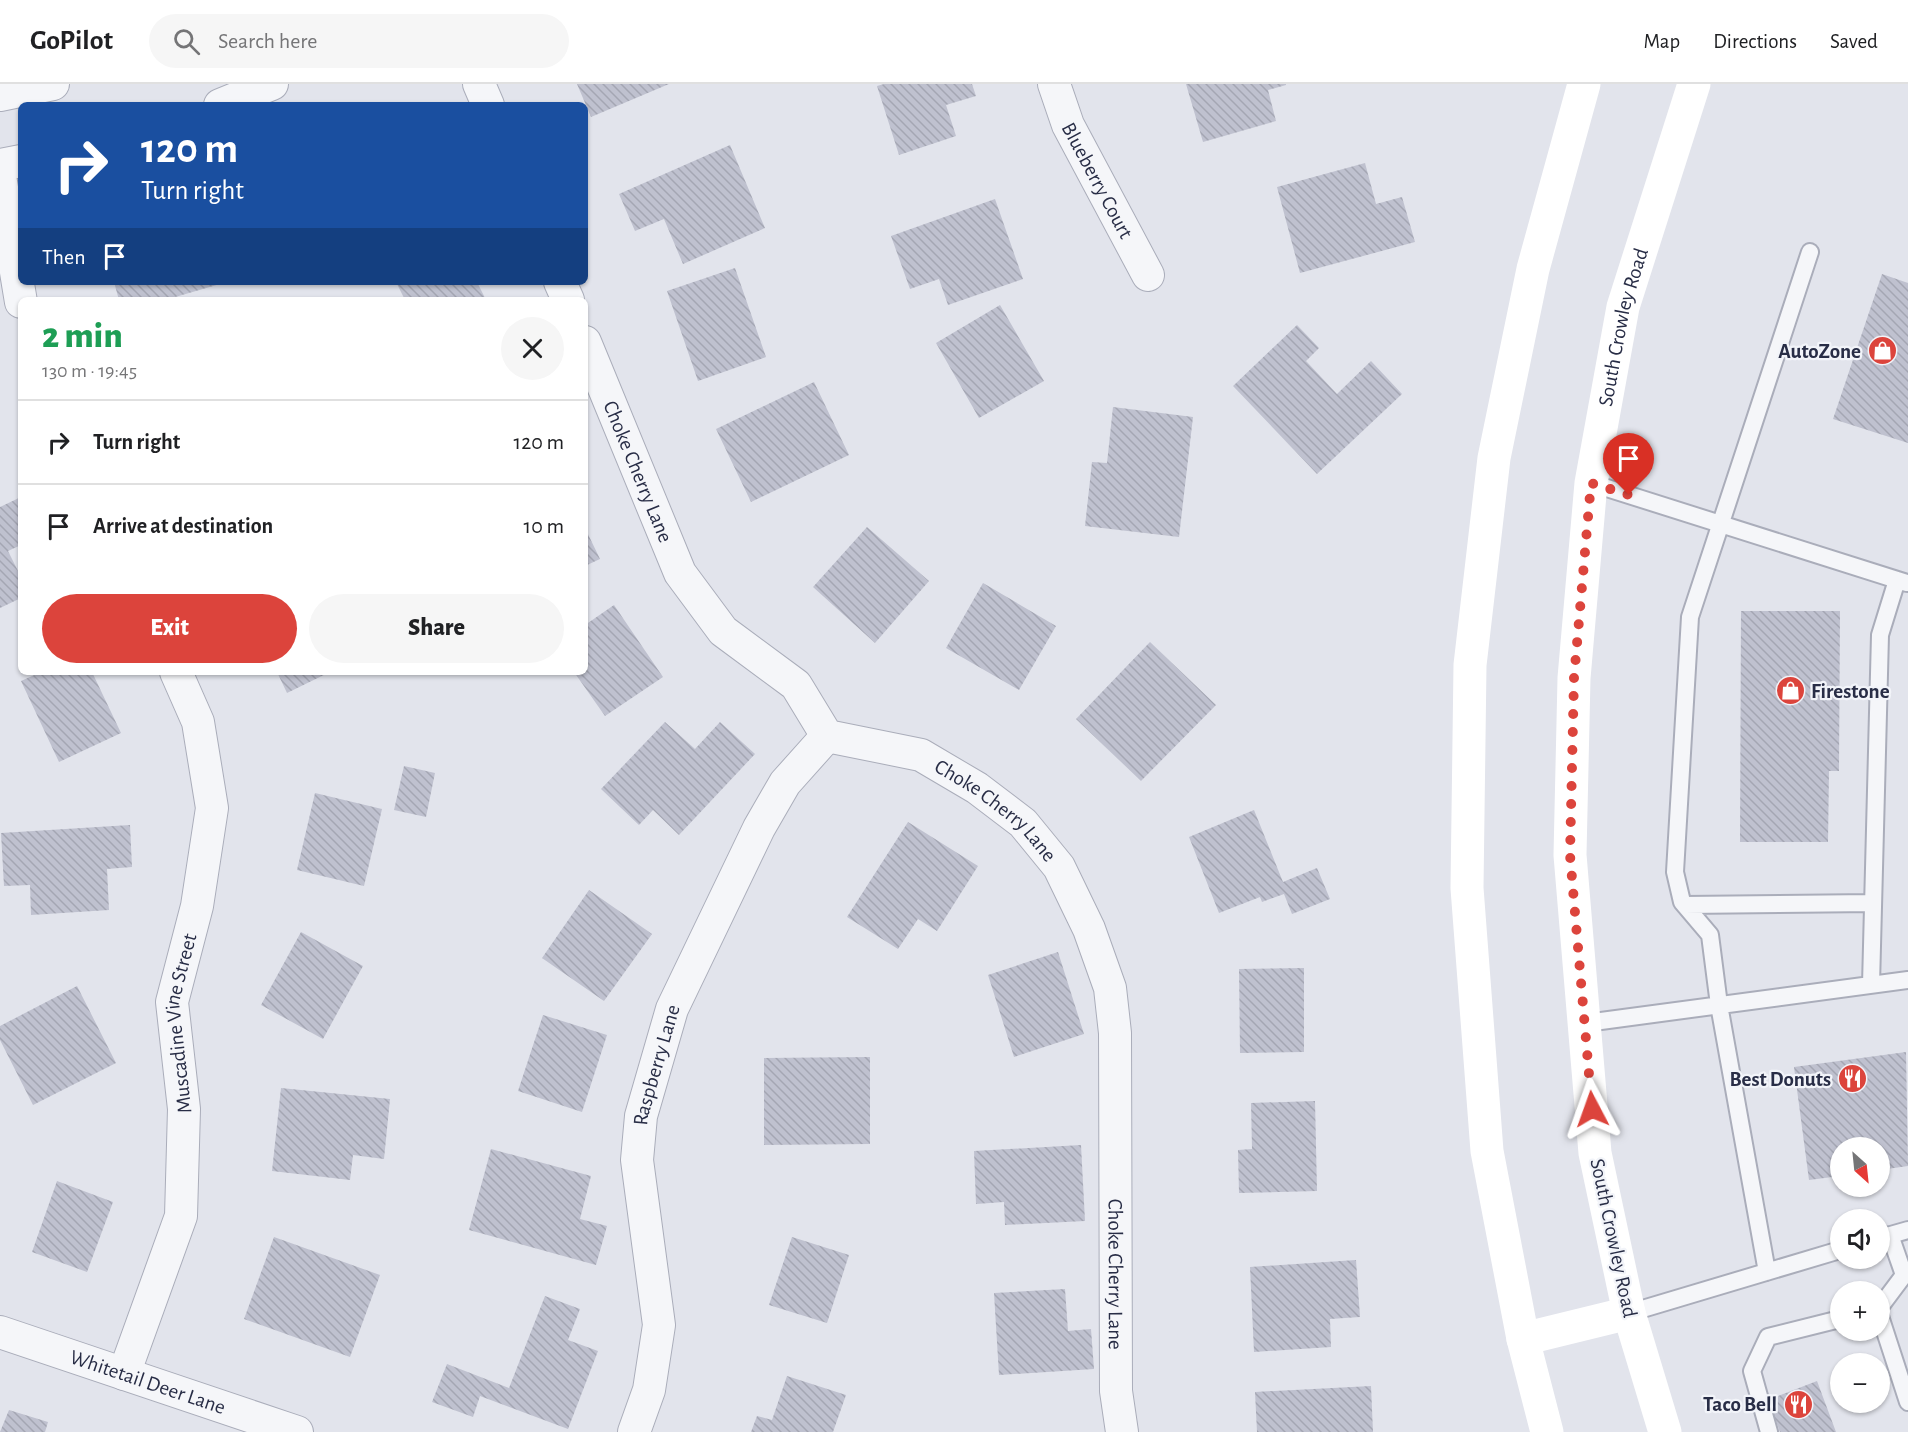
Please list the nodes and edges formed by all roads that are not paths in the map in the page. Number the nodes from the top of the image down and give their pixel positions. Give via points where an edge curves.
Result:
1 (53, 84) edge
2 (272, 84) edge
3 (479, 84) edge
4 (1054, 84) edge
5 (1584, 84) edge
6 (1694, 84) edge
7 (0, 94) edge
8 (227, 102) edge
9 (487, 102) edge
10 (18, 162) edge
11 (0, 165) edge
12 (0, 176) edge
13 (1810, 252) dead end
14 (1148, 275) dead end
15 (18, 284) edge
16 (588, 349) edge
17 (1591, 483) junction
18 (1723, 525) junction
19 (1903, 582) edge
20 (177, 675) edge
21 (827, 736) junction
22 (1873, 903) junction
23 (1685, 905) junction
24 (1908, 980) edge
25 (1871, 985) junction
26 (1719, 1005) junction
27 (1586, 1023) junction
28 (1908, 1230) edge
29 (1890, 1235) edge
30 (1890, 1246) edge
31 (1830, 1253) edge
32 (1767, 1272) junction
33 (1906, 1277) edge
34 (1890, 1295) edge
35 (1629, 1313) junction
36 (1830, 1322) edge
37 (0, 1332) edge
38 (1523, 1339) junction
39 (1888, 1341) edge
40 (124, 1374) junction
41 (1908, 1402) edge
42 (297, 1432) edge
43 (634, 1432) edge
44 (1122, 1432) edge
45 (1547, 1432) edge
46 (1665, 1432) edge
47 (1769, 1432) edge

1 - 7 street
2 - 8 street
3 - 9 street
4 - 14 street, Blueberry Court via 1068,125
5 - 38 main road via 1533,268 1494,458 1470,665 1467,888 1487,1151
6 - 17 main road, South Crowley Road via 1623,307
10 - 11 street
12 - 15 street
13 - 18 lane
16 - 21 street, Choke Cherry Lane via 680,573 723,631 796,685
17 - 18 lane
17 - 27 main road, South Crowley Road via 1574,678 1570,855
18 - 19 lane
18 - 23 lane via 1690,617 1675,872
19 - 22 lane via 1880,635
20 - 40 street, Muscadine Vine Street via 198,722 212,808 197,906 172,1002 184,1109 181,1216
21 - 43 street, Raspberry Lane via 785,783 759,828 672,1009 641,1116 637,1160 659,1325 649,1390
21 - 44 street, Choke Cherry Lane via 921,754 977,788 1023,822 1059,867 1089,929 1110,988 1115,1033 1116,1391
22 - 23 lane
22 - 25 lane
23 - 26 lane via 1710,935
24 - 25 lane
25 - 26 lane
26 - 27 lane
26 - 32 lane
27 - 35 main road, South Crowley Road via 1595,1153
28 - 29 lane
30 - 33 lane
31 - 32 lane
32 - 35 lane
33 - 34 lane
35 - 38 main road
35 - 46 main road, South Crowley Road
36 - 47 lane via 1768,1337 1752,1371
37 - 40 street, Whitetail Deer Lane
38 - 45 main road
39 - 41 lane
40 - 42 street, Whitetail Deer Lane

